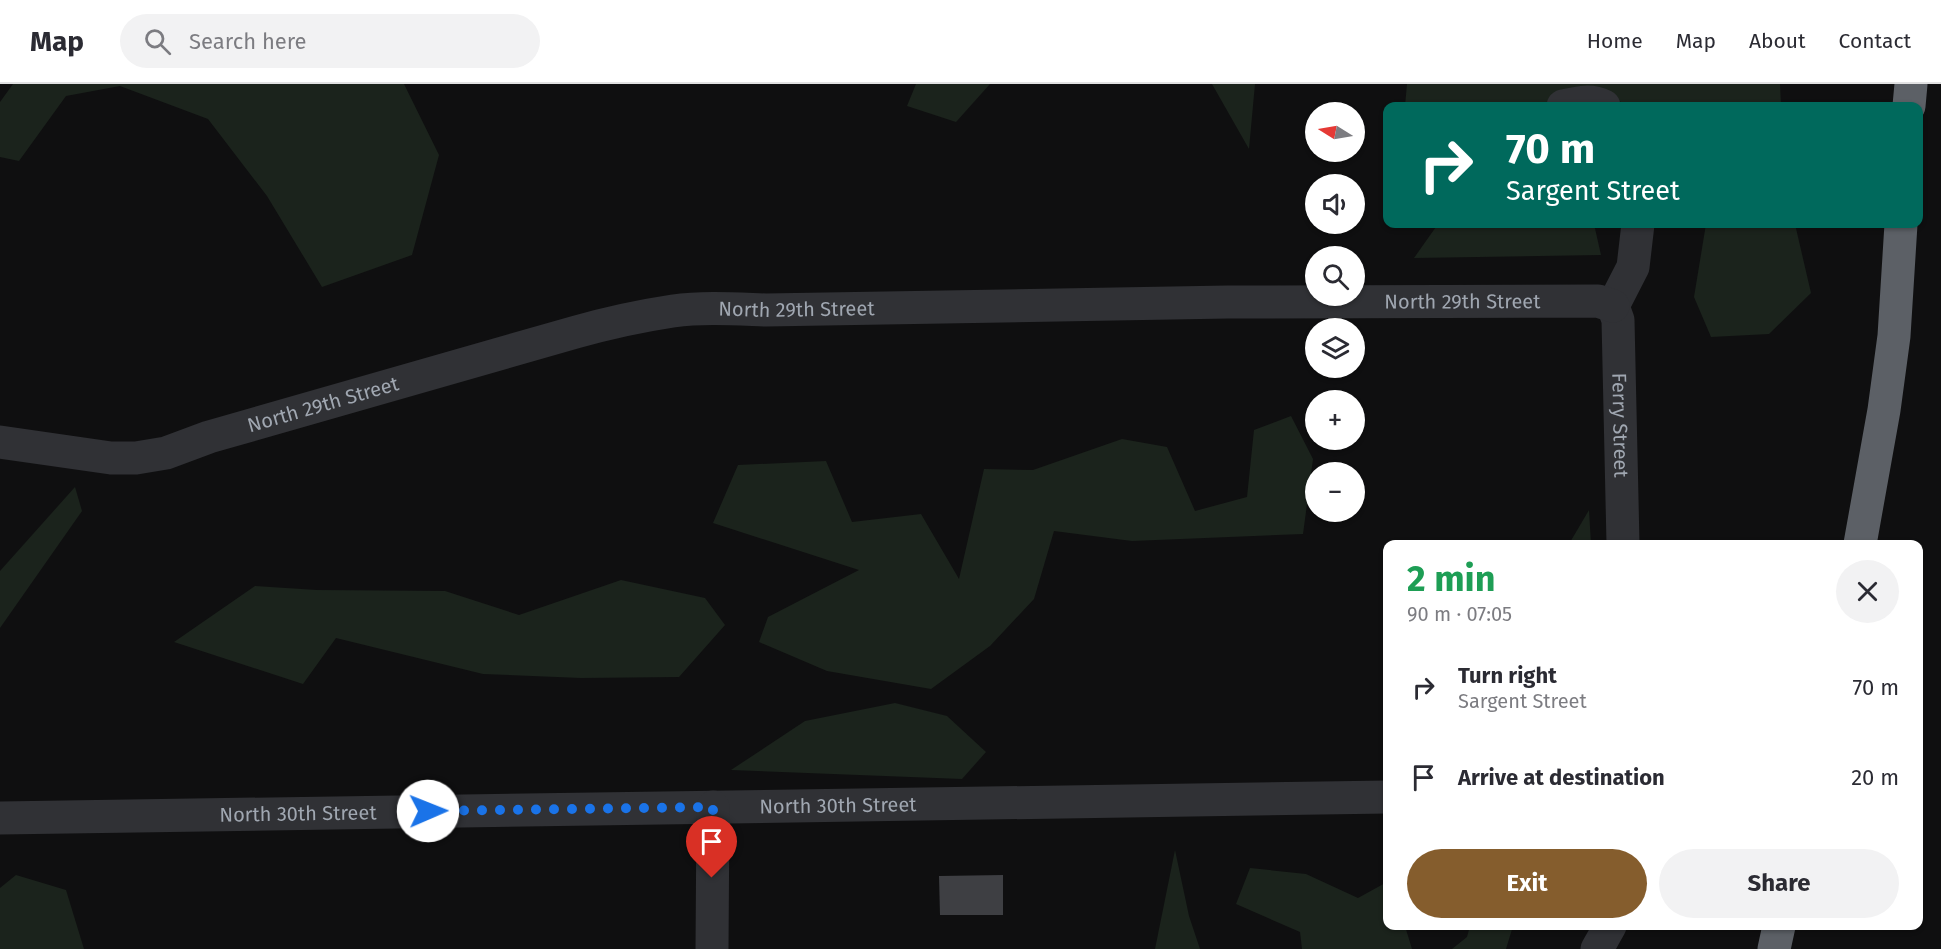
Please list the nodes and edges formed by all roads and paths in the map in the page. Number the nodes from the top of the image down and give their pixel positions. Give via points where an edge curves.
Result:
1 (1911, 84) edge
2 (1909, 102) edge
3 (1638, 228) edge
4 (1901, 228) edge
5 (1613, 306) junction
6 (0, 442) edge
7 (1623, 540) edge
8 (1861, 540) edge
9 (1383, 796) edge
10 (713, 807) junction
11 (0, 818) edge
12 (1608, 930) edge
13 (1778, 930) edge
14 (712, 949) edge
15 (1597, 949) edge
16 (1774, 949) edge

1 - 2 highway
3 - 5 street via 1633,267
4 - 8 highway via 1893,346
5 - 6 street, North 29th Street via 1598,301 1228,302 673,311 576,332 208,437 166,453 111,458
5 - 7 street, Ferry Street via 1618,320
9 - 10 street, North 30th Street
10 - 11 street, North 30th Street
10 - 14 street
12 - 15 street
13 - 16 highway

